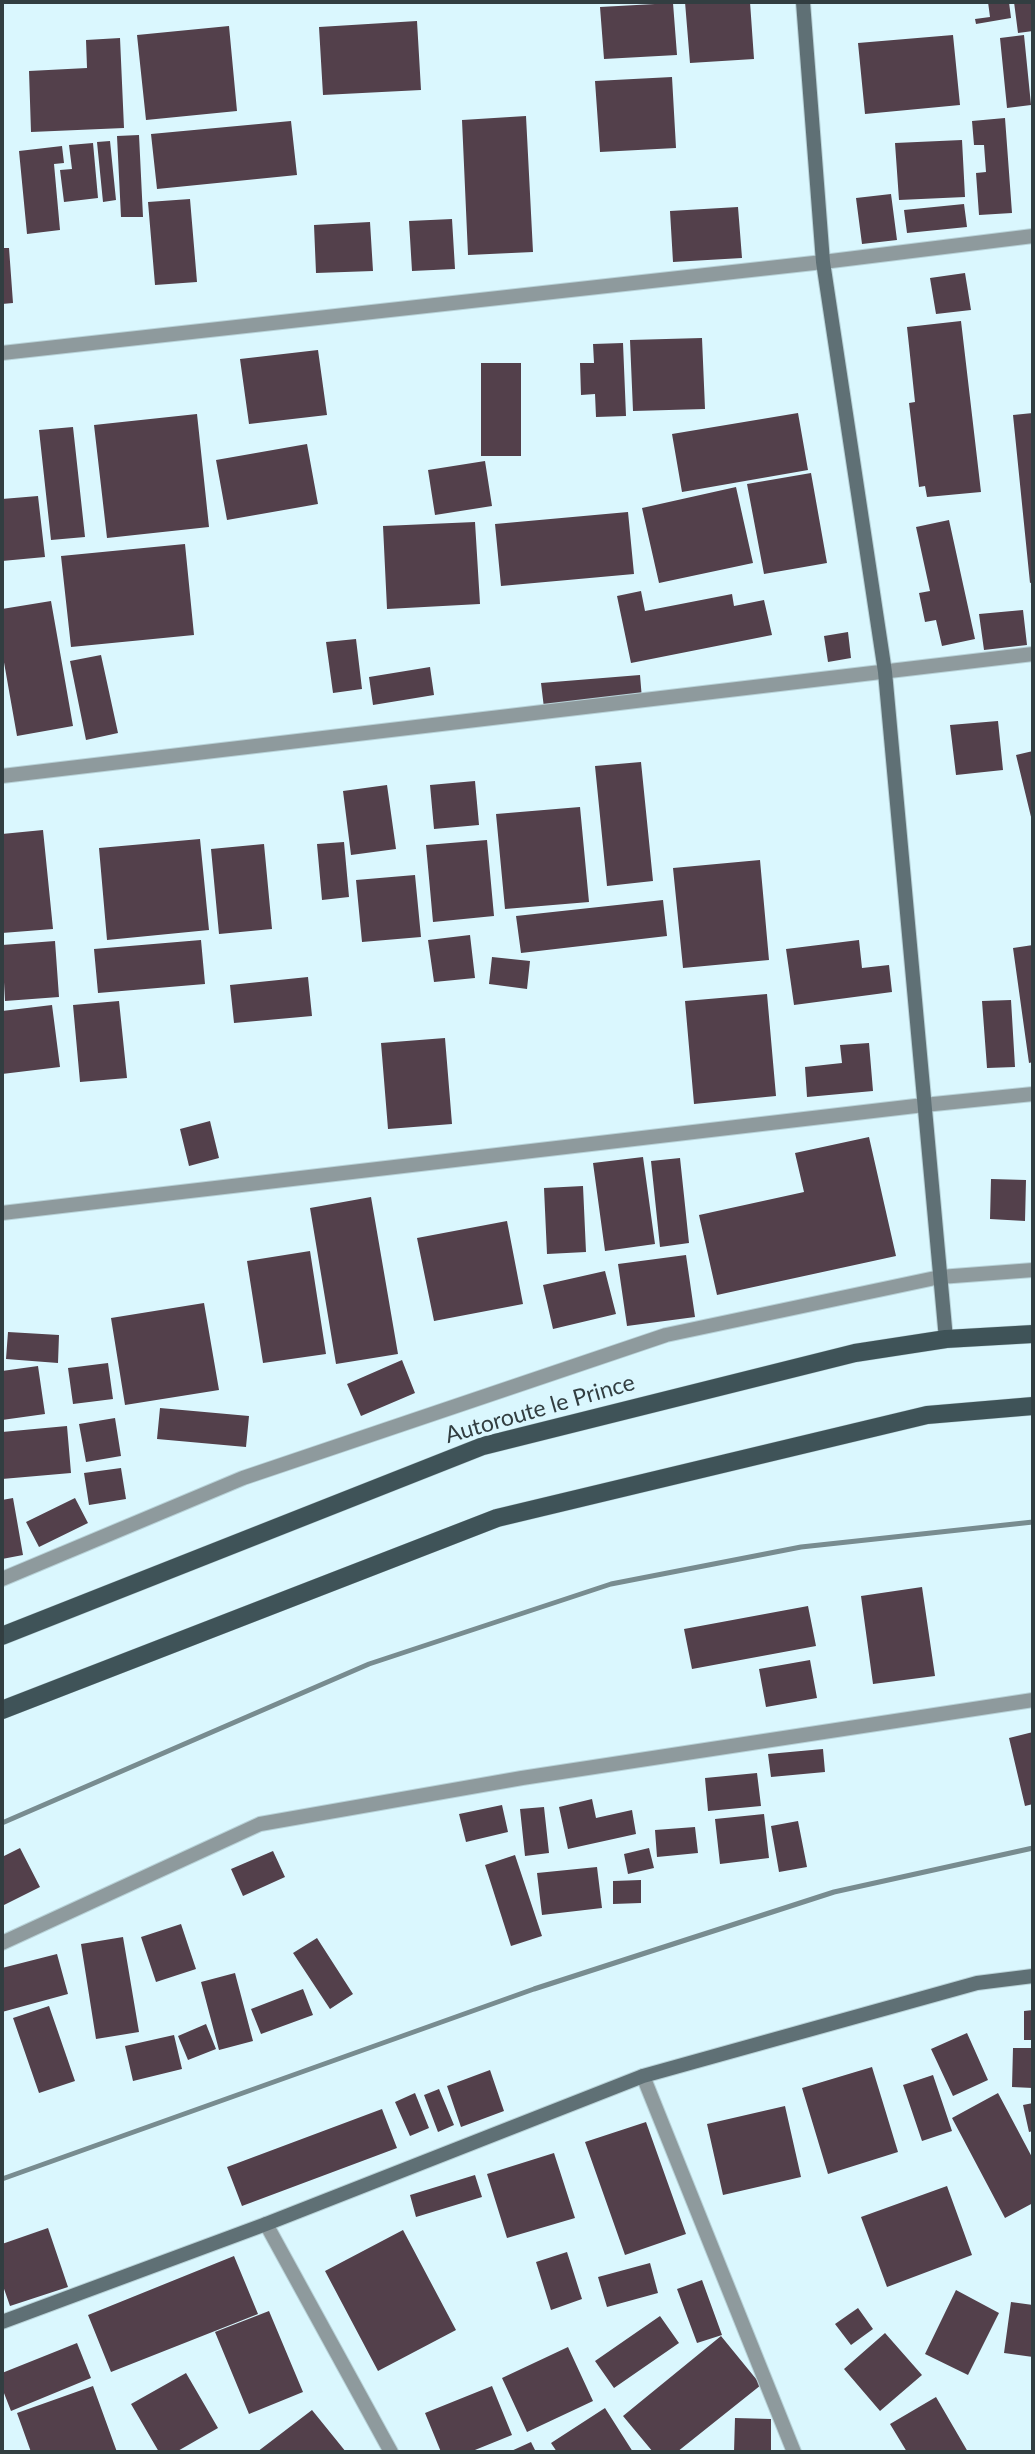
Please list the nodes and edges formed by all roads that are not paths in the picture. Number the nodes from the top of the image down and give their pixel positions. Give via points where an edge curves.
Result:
1 (803, 2) edge
2 (1033, 236) edge
3 (823, 262) junction
4 (2, 353) edge
5 (1033, 654) edge
6 (885, 672) junction
7 (2, 776) edge
8 (1033, 1094) edge
9 (924, 1105) junction
10 (2, 1213) edge
11 (1033, 1270) edge
12 (940, 1277) junction
13 (1033, 1334) edge
14 (946, 1339) junction
15 (1033, 1406) edge
16 (2, 1579) edge
17 (2, 1636) edge
18 (1033, 1700) edge
19 (2, 1710) edge
20 (2, 1943) edge
21 (1033, 1976) edge
22 (643, 2076) junction
23 (266, 2224) junction
24 (2, 2322) edge
25 (391, 2452) edge
26 (794, 2452) edge

1 - 3 street
2 - 3 street
3 - 4 street
3 - 6 street
5 - 6 street
6 - 7 street
6 - 9 street
8 - 9 street
9 - 10 street
9 - 12 street
11 - 12 street
12 - 14 street
12 - 16 street via 666,1335 243,1478
13 - 14 main road, Autoroute le Prince
14 - 17 main road, Autoroute le Prince via 855,1353 483,1446
15 - 19 main road via 927,1415 497,1518
18 - 20 street via 522,1778 260,1824
21 - 22 street via 978,1983
22 - 23 street
22 - 26 street
23 - 24 street
23 - 25 street

